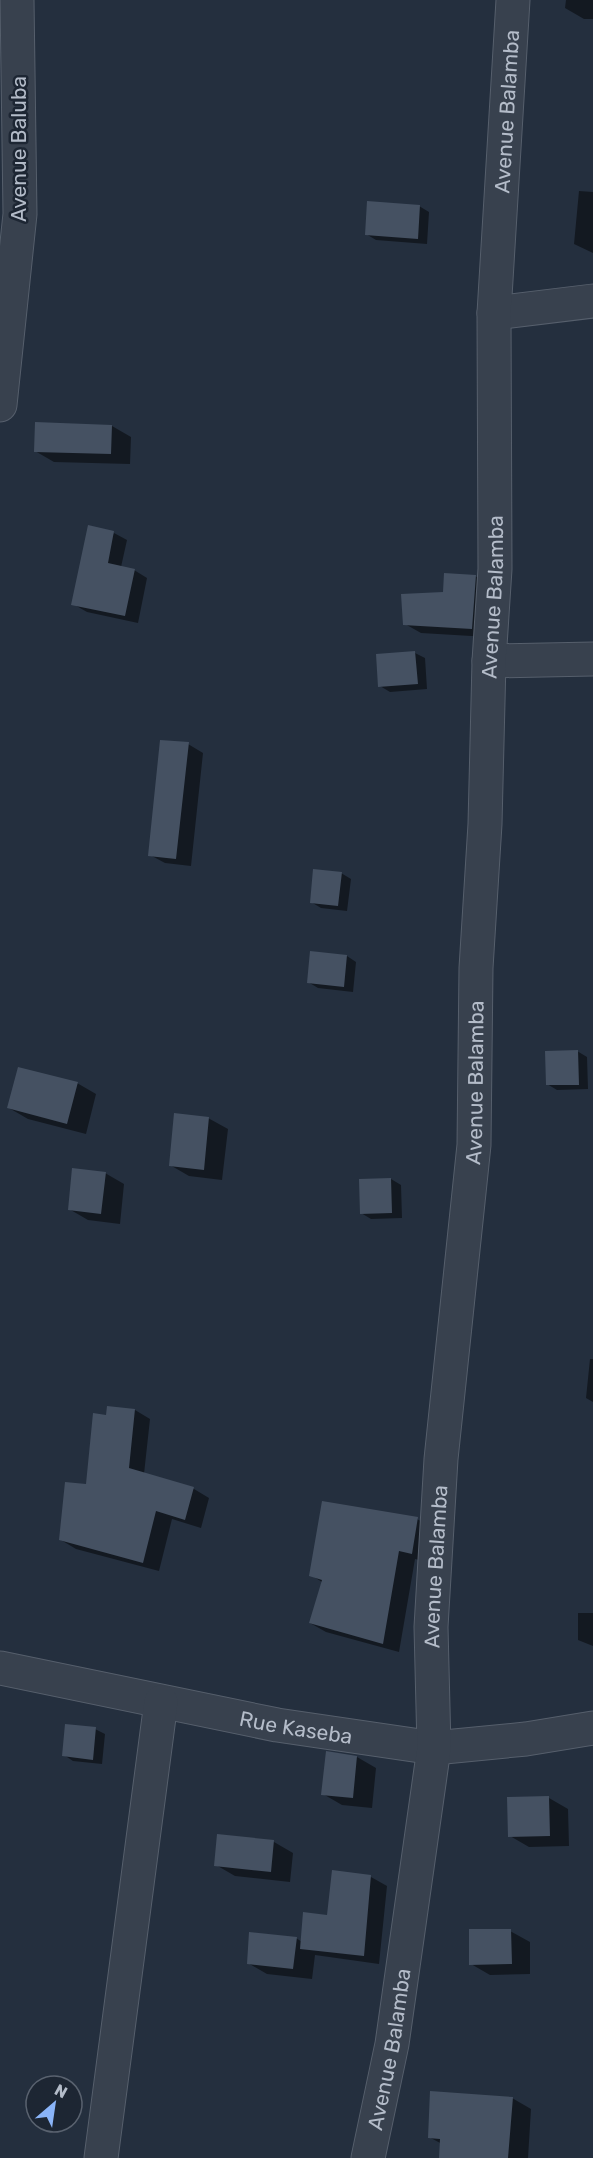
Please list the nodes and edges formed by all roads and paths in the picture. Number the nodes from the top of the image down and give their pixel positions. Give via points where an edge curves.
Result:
1 (18, 0) edge
2 (513, 0) edge
3 (593, 301) edge
4 (494, 313) junction
5 (0, 405) edge
6 (593, 659) edge
7 (489, 661) junction
8 (0, 1668) edge
9 (161, 1702) junction
10 (593, 1728) edge
11 (434, 1748) junction
12 (101, 2158) edge
13 (368, 2158) edge

1 - 5 street, Avenue Baluba via 20,214
2 - 4 street, Avenue Balamba
3 - 4 street
4 - 7 street, Avenue Balamba via 495,569
6 - 7 street
7 - 11 street, Avenue Balamba via 476,968 474,1146 440,1470 431,1627
8 - 9 street, Rue Kaseba
9 - 11 street, Rue Kaseba via 277,1725
9 - 12 street
10 - 11 street, Rue Kaseba
11 - 13 street, Avenue Balamba via 392,2044

